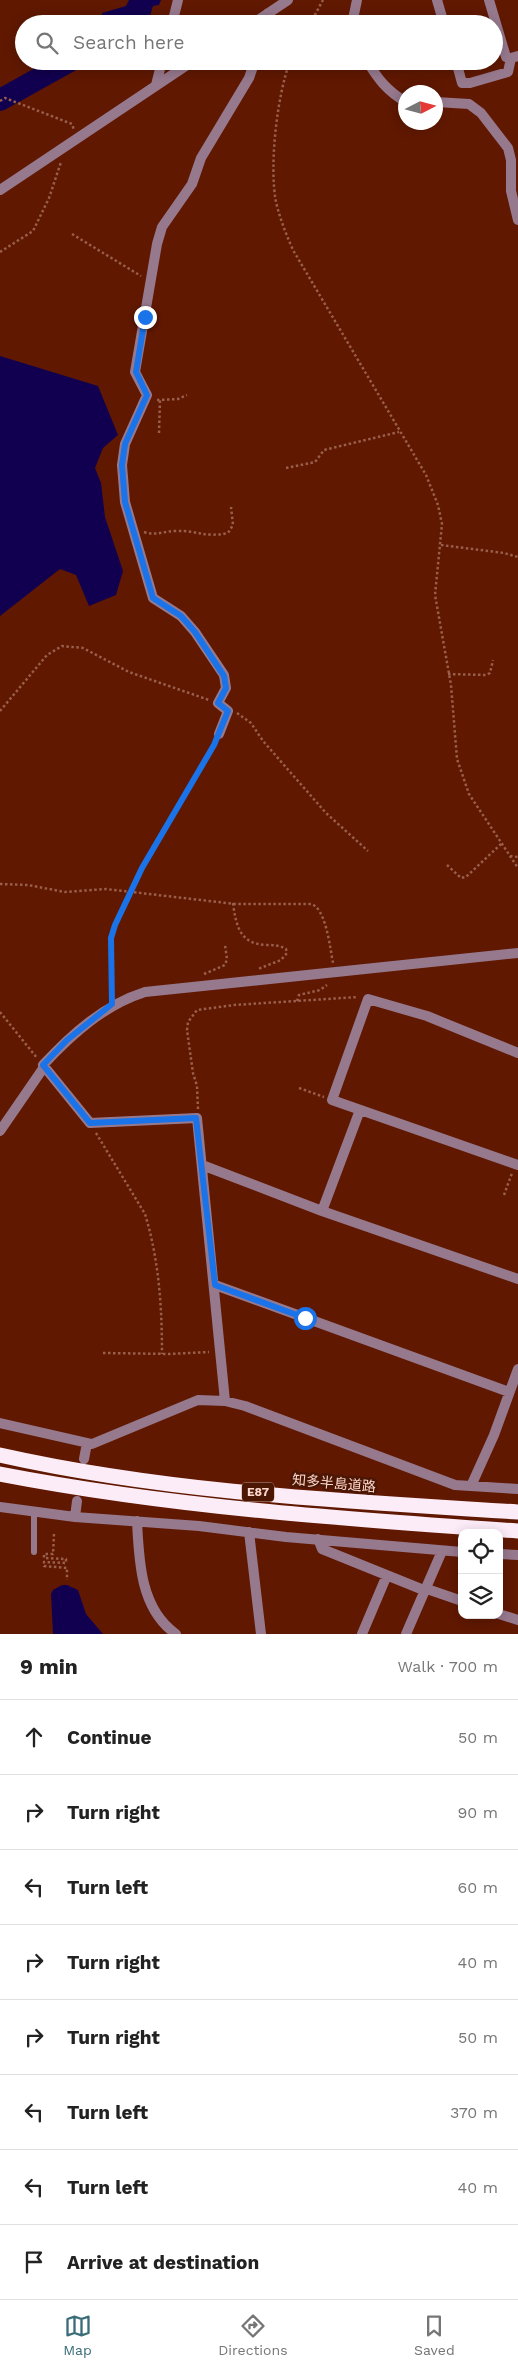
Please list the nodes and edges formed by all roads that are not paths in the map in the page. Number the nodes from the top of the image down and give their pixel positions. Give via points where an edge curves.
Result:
1 (178, 0) edge
2 (288, 0) edge
3 (357, 0) edge
4 (437, 0) edge
5 (489, 0) edge
6 (268, 13) joint
7 (174, 15) edge
8 (265, 15) edge
9 (354, 15) edge
10 (441, 15) edge
11 (493, 15) edge
12 (503, 47) edge
13 (515, 57) edge
14 (160, 70) edge
15 (179, 70) edge
16 (252, 70) edge
17 (372, 70) edge
18 (458, 70) edge
19 (156, 85) junction
20 (398, 97) edge
21 (443, 102) edge
22 (0, 190) edge
23 (518, 220) edge
24 (219, 734) road end
25 (518, 953) edge
26 (518, 1052) edge
27 (43, 1066) junction
28 (360, 1110) junction
29 (0, 1131) edge
30 (517, 1164) edge
31 (202, 1165) junction
32 (322, 1211) junction
33 (518, 1279) edge
34 (215, 1285) junction
35 (518, 1369) edge
36 (510, 1392) junction
37 (225, 1401) junction
38 (0, 1423) edge
39 (87, 1443) junction
40 (0, 1455) edge
41 (84, 1459) dead end
42 (0, 1474) edge
43 (470, 1486) junction
44 (518, 1489) edge
45 (77, 1501) dead end
46 (0, 1506) edge
47 (34, 1511) junction
48 (518, 1512) edge
49 (75, 1517) junction
50 (136, 1521) junction
51 (518, 1531) edge
52 (249, 1532) junction
53 (318, 1540) junction
54 (442, 1551) junction
55 (34, 1552) dead end
56 (458, 1552) edge
57 (503, 1554) edge
58 (518, 1556) edge
59 (387, 1575) junction
60 (427, 1590) junction
61 (458, 1600) edge
62 (503, 1615) edge
63 (518, 1620) edge
64 (176, 1634) edge
65 (261, 1634) edge
66 (362, 1634) edge
67 (406, 1634) edge

1 - 7 street
2 - 6 street
3 - 9 street
4 - 10 street
5 - 11 street
6 - 8 street
12 - 13 street via 506,57
13 - 18 street via 508,72 470,83 462,83
14 - 19 street
15 - 19 street
16 - 24 street via 201,158 192,184 162,227 136,372 147,395 128,437 122,465 125,502 153,598 181,616 224,676 226,688 218,703 228,711
17 - 20 street via 378,80
19 - 22 street
21 - 23 street via 469,104 481,113 508,148 511,191
25 - 27 street via 145,992 112,1004 67,1040
26 - 28 street via 427,1016 368,999 332,1100
27 - 29 street
27 - 31 street via 90,1123 196,1118
28 - 30 street
28 - 32 street
31 - 32 street
31 - 34 street
32 - 33 street
34 - 36 street
34 - 37 street
35 - 36 street
36 - 43 street
37 - 39 street via 198,1400 92,1444
37 - 43 street via 455,1485
38 - 39 street
39 - 41 street
40 - 48 highway, 知多半島道路 / E87 via 166,1483 292,1496
42 - 51 highway, E87 via 180,1503
43 - 44 street
45 - 49 street
46 - 47 street
47 - 49 street
47 - 55 lane
49 - 50 street
50 - 52 street
50 - 64 street via 142,1581 159,1616
52 - 53 street
52 - 65 street
53 - 54 street
53 - 59 street via 322,1549
54 - 56 street
54 - 60 street
57 - 58 street
59 - 60 street
59 - 66 street
60 - 61 street
60 - 67 street
62 - 63 street

